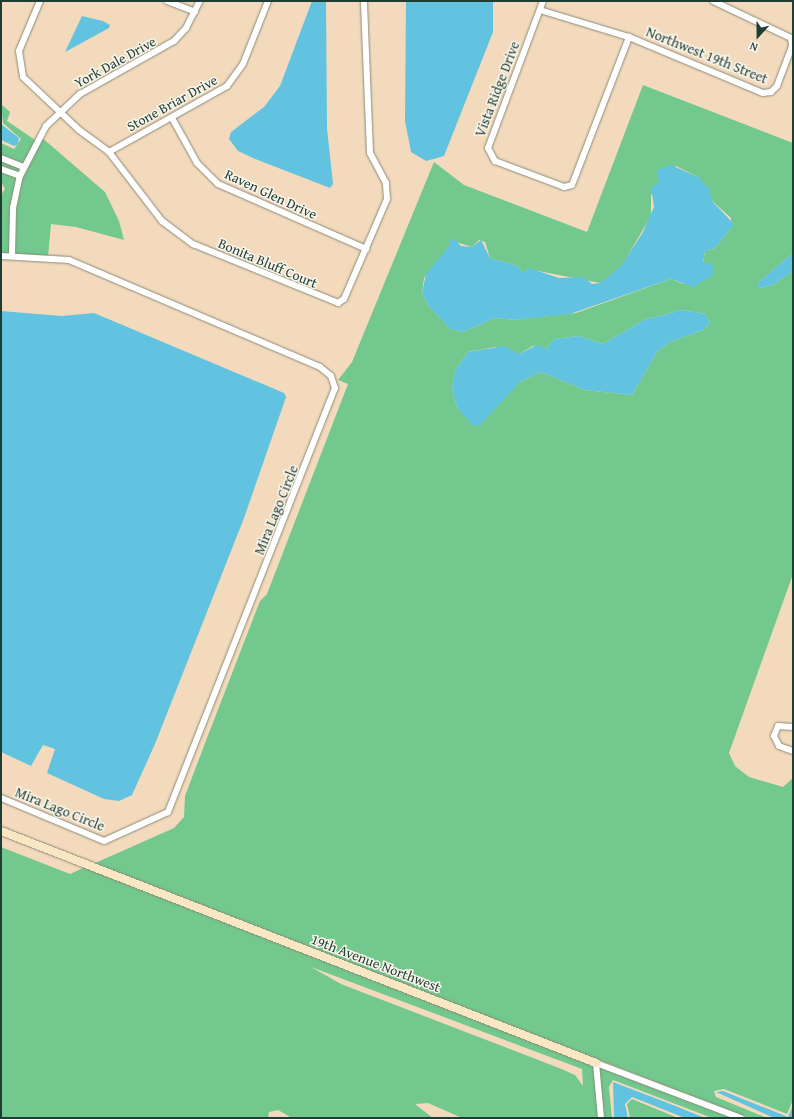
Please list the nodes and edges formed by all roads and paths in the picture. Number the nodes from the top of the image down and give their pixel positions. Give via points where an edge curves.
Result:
1 (40, 1) edge
2 (167, 1) edge
3 (200, 1) edge
4 (268, 1) edge
5 (364, 1) edge
6 (543, 1) edge
7 (713, 1) edge
8 (540, 10) junction
9 (196, 12) junction
10 (630, 37) junction
11 (59, 111) junction
12 (172, 118) junction
13 (109, 152) junction
14 (1, 158) edge
15 (23, 167) junction
16 (1, 169) edge
17 (20, 176) junction
18 (366, 249) junction
19 (1, 256) edge
20 (12, 256) junction
21 (793, 727) edge
22 (793, 751) edge
23 (1, 798) edge
24 (1, 831) edge
25 (596, 1063) junction
26 (601, 1118) edge
27 (741, 1118) edge

1 - 11 street, Bonita Bluff Court via 19,51 18,63 23,77
2 - 9 street
3 - 9 street, York Dale Drive
4 - 12 street, Stone Briar Drive via 238,75 222,89
5 - 18 street, Bonita Bluff Court via 370,153 387,191
6 - 8 street, Vista Ridge Drive
7 - 10 street, Northwest 19th Street via 791,38 792,46 777,86 771,92 759,91
8 - 10 street, Northwest 19th Street
8 - 10 street, Vista Ridge Drive via 488,148 495,162 564,187 576,178
9 - 11 street, York Dale Drive via 186,28 163,49 96,84
11 - 13 street, Bonita Bluff Court
11 - 15 street, York Dale Drive via 32,146
12 - 13 street, Stone Briar Drive
12 - 18 street, Raven Glen Drive via 197,164 218,184
13 - 18 street, Bonita Bluff Court via 131,176 150,208 175,232 194,244 331,303 344,299
14 - 15 street
15 - 17 street, York Dale Drive
16 - 17 street
17 - 20 street, York Dale Drive via 13,208
19 - 20 street, Mira Lago Circle
20 - 23 street, Mira Lago Circle via 69,260 320,367 331,376 335,388 168,812 104,841
21 - 22 street via 778,726 774,736 779,746
24 - 25 street, 19th Avenue Northwest
25 - 26 street
25 - 27 street, 19th Avenue Northwest

